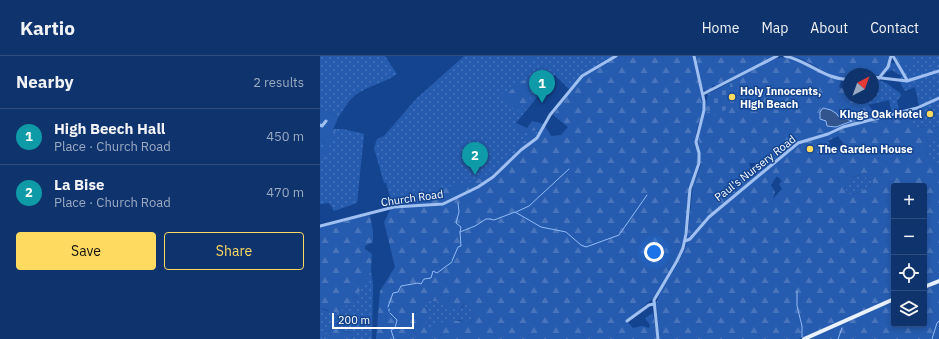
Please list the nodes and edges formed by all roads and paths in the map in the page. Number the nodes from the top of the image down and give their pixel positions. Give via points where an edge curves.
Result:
1 (616, 56) edge
2 (694, 56) edge
3 (777, 56) edge
4 (785, 56) edge
5 (892, 56) edge
6 (939, 71) edge
7 (879, 78) joint
8 (843, 79) edge
9 (907, 81) junction
10 (703, 94) junction
11 (939, 98) edge
12 (326, 121) dead end
13 (320, 125) edge
14 (320, 226) edge
15 (685, 241) junction
16 (939, 281) edge
17 (927, 286) edge
18 (891, 300) edge
19 (654, 304) junction
20 (628, 321) dead end
21 (658, 339) edge
22 (804, 339) edge

1 - 14 street, Church Road via 582,76 550,115 537,138 478,187 443,204 394,207
2 - 10 street
3 - 10 street
4 - 8 street via 804,61
5 - 7 street via 888,67
5 - 9 street
6 - 9 street
7 - 9 street
10 - 15 street via 704,110 696,142 699,164 690,189
11 - 15 street, Paul's Nursery Road via 917,108 843,127 798,143 718,209 690,239
12 - 13 street
15 - 19 street via 677,261 655,297
16 - 17 main road
18 - 22 main road
19 - 20 street
19 - 21 street

